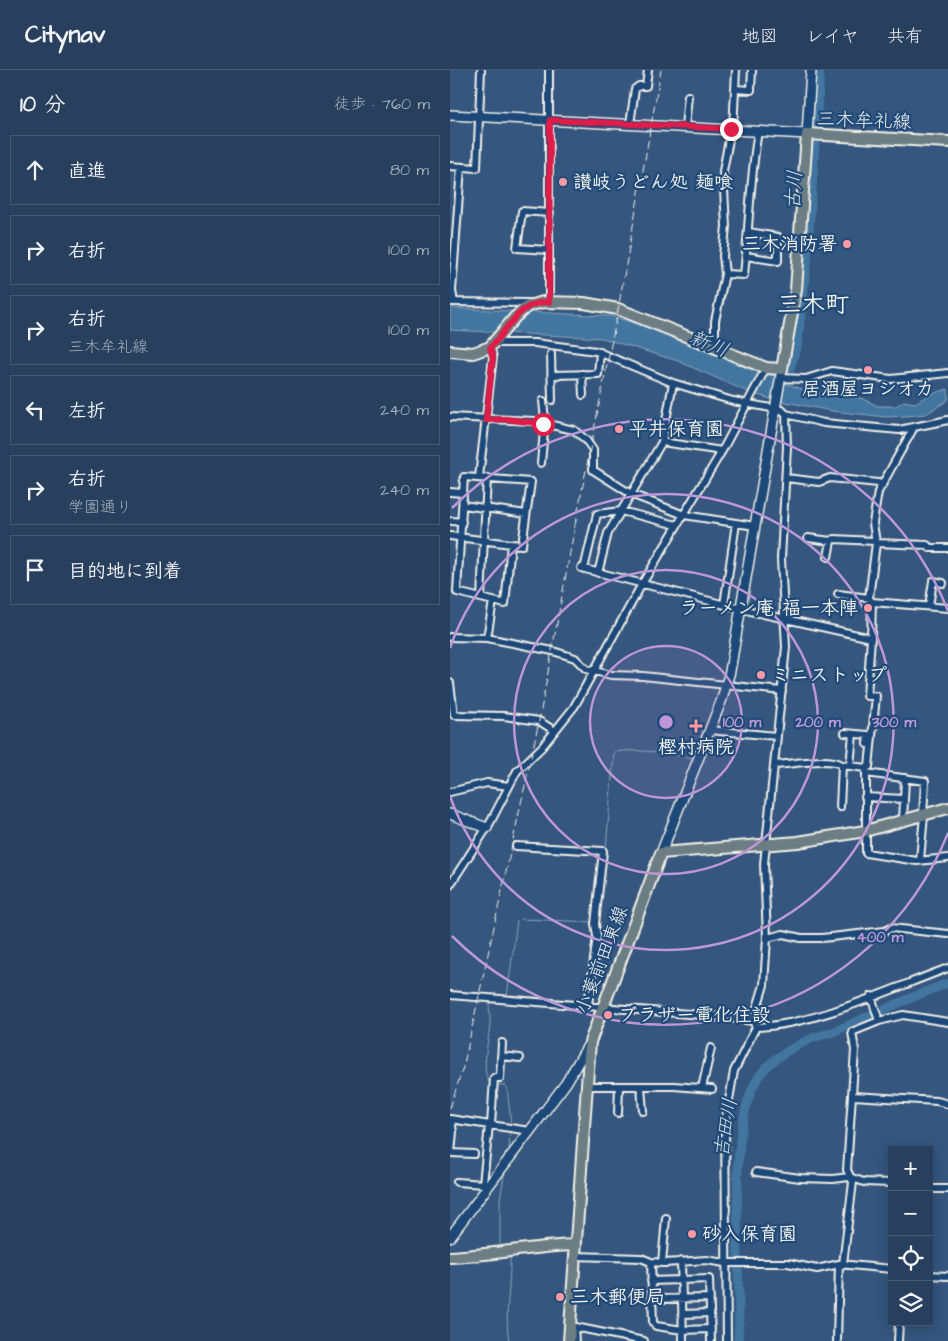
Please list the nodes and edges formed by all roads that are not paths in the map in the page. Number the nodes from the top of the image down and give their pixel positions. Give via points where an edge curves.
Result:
1 (481, 70) edge
2 (549, 70) edge
3 (648, 70) edge
4 (736, 70) edge
5 (752, 70) edge
6 (812, 70) edge
7 (735, 89) junction
8 (688, 96) dead end
9 (450, 115) edge
10 (480, 116) junction
11 (550, 120) junction
12 (630, 124) junction
13 (684, 127) junction
14 (732, 129) junction
15 (758, 131) junction
16 (807, 134) junction
17 (948, 142) edge
18 (450, 166) edge
19 (461, 167) junction
20 (550, 214) junction
21 (749, 232) junction
22 (549, 250) junction
23 (746, 256) junction
24 (725, 274) junction
25 (452, 302) edge
26 (549, 302) junction
27 (536, 303) junction
28 (495, 343) junction
29 (715, 346) junction
30 (450, 351) edge
31 (600, 352) junction
32 (551, 354) dead end
33 (765, 369) junction
34 (948, 373) edge
35 (582, 374) junction
36 (552, 375) junction
37 (781, 376) junction
38 (673, 383) junction
39 (583, 395) dead end
40 (552, 400) dead end
41 (542, 401) dead end
42 (776, 404) junction
43 (746, 405) junction
44 (786, 414) junction
45 (450, 417) edge
46 (486, 420) junction
47 (948, 420) edge
48 (543, 424) junction
49 (913, 429) junction
50 (662, 442) junction
51 (722, 451) junction
52 (541, 463) dead end
53 (479, 477) junction
54 (487, 478) junction
55 (786, 478) junction
56 (882, 486) junction
57 (450, 492) edge
58 (463, 493) junction
59 (631, 494) junction
60 (463, 505) junction
61 (486, 509) junction
62 (621, 511) junction
63 (526, 514) junction
64 (684, 515) junction
65 (452, 520) dead end
66 (462, 522) junction
67 (736, 523) junction
68 (677, 525) junction
69 (755, 526) junction
70 (450, 536) edge
71 (461, 537) junction
72 (808, 538) dead end
73 (485, 540) junction
74 (830, 541) junction
75 (875, 542) junction
76 (511, 544) junction
77 (948, 548) edge
78 (828, 557) dead end
79 (598, 573) junction
80 (943, 583) dead end
81 (642, 584) junction
82 (454, 591) edge
83 (838, 594) dead end
84 (481, 598) junction
85 (870, 600) junction
86 (493, 601) junction
87 (724, 605) junction
88 (930, 606) junction
89 (948, 608) edge
90 (741, 609) junction
91 (786, 619) junction
92 (450, 637) edge
93 (487, 638) junction
94 (871, 638) junction
95 (595, 672) junction
96 (450, 682) edge
97 (726, 686) junction
98 (782, 691) junction
99 (709, 730) junction
100 (556, 731) junction
101 (845, 733) dead end
102 (853, 734) junction
103 (777, 736) junction
104 (774, 765) junction
105 (842, 765) junction
106 (850, 766) junction
107 (866, 769) junction
108 (905, 778) junction
109 (509, 786) junction
110 (450, 792) edge
111 (865, 797) junction
112 (904, 799) junction
113 (840, 807) dead end
114 (948, 808) edge
115 (450, 814) edge
116 (923, 815) junction
117 (903, 821) junction
118 (487, 828) junction
119 (865, 831) junction
120 (516, 846) dead end
121 (765, 846) junction
122 (661, 853) junction
123 (948, 858) edge
124 (920, 860) junction
125 (450, 884) edge
126 (948, 934) edge
127 (767, 938) junction
128 (947, 968) edge
129 (450, 995) edge
130 (871, 996) junction
131 (588, 1006) junction
132 (604, 1007) junction
133 (879, 1021) junction
134 (948, 1022) edge
135 (754, 1024) junction
136 (502, 1042) dead end
137 (590, 1042) junction
138 (712, 1048) dead end
139 (502, 1056) junction
140 (520, 1058) dead end
141 (588, 1086) junction
142 (619, 1087) junction
143 (642, 1088) junction
144 (702, 1088) junction
145 (712, 1089) dead end
146 (853, 1096) junction
147 (948, 1104) edge
148 (643, 1111) dead end
149 (618, 1113) dead end
150 (451, 1120) edge
151 (490, 1125) junction
152 (530, 1130) junction
153 (474, 1154) dead end
154 (756, 1172) dead end
155 (849, 1177) junction
156 (457, 1182) dead end
157 (888, 1183) edge
158 (485, 1185) junction
159 (933, 1189) edge
160 (948, 1190) edge
161 (666, 1218) dead end
162 (450, 1237) edge
163 (576, 1245) junction
164 (575, 1256) junction
165 (450, 1257) edge
166 (681, 1261) junction
167 (651, 1262) junction
168 (662, 1263) junction
169 (725, 1263) junction
170 (841, 1264) junction
171 (888, 1269) edge
172 (933, 1275) edge
173 (948, 1276) edge
174 (682, 1280) junction
175 (651, 1281) junction
176 (710, 1298) junction
177 (652, 1299) junction
178 (682, 1299) junction
179 (710, 1313) junction
180 (683, 1314) junction
181 (572, 1326) junction
182 (898, 1326) edge
183 (710, 1329) junction
184 (683, 1330) junction
185 (569, 1341) edge
186 (575, 1341) edge
187 (644, 1341) edge
188 (683, 1341) edge
189 (711, 1341) edge
190 (727, 1341) edge
191 (837, 1341) edge
192 (898, 1341) edge

1 - 10 street
2 - 11 street
3 - 12 street via 646,86 635,89
4 - 7 street
5 - 7 street via 751,90
6 - 16 street
7 - 14 street
8 - 13 street
9 - 10 street
10 - 11 street
10 - 19 street via 477,168
11 - 12 street
11 - 20 street
12 - 13 street
13 - 14 street
14 - 15 street
14 - 24 street via 723,171
15 - 16 street
15 - 21 street via 752,166
16 - 17 main road, 三木牟礼線
16 - 37 main road, 三木牟礼線 via 796,290
18 - 19 street
19 - 25 street
20 - 22 street
20 - 22 street via 522,211 516,248
21 - 23 street
21 - 23 street via 778,237 778,261
22 - 26 street
23 - 24 street via 744,275
24 - 29 street via 714,321
25 - 27 street
26 - 27 main road
26 - 29 main road via 618,309
27 - 28 main road via 520,312
28 - 30 main road via 473,353
28 - 31 street via 535,343
28 - 46 street
29 - 33 main road
31 - 35 street via 598,374
31 - 38 street
32 - 36 street
33 - 37 main road
33 - 43 street
34 - 37 street via 891,378 832,370 806,379
35 - 36 street
35 - 39 street
36 - 40 street
37 - 42 street
38 - 43 street
38 - 50 street
41 - 48 street
42 - 43 street
42 - 44 street
42 - 69 street
43 - 51 street
44 - 49 street via 866,428
44 - 55 street
45 - 46 street
46 - 48 street
46 - 53 street
47 - 49 street
48 - 52 street
48 - 59 street via 574,430 593,450 593,470
49 - 56 street
50 - 51 street
50 - 59 street
51 - 64 street
53 - 54 street
53 - 58 street via 464,477
54 - 61 street
54 - 63 street via 531,482
55 - 56 street via 819,482 830,478
55 - 91 street via 782,559
56 - 75 street via 878,492 874,523
57 - 58 street
58 - 60 street
59 - 62 street
59 - 64 street
60 - 61 street
60 - 66 street
61 - 63 street
61 - 73 street
62 - 68 street
62 - 79 street via 608,533
62 - 79 street via 597,514 582,568
63 - 76 street via 522,545
64 - 67 street
64 - 68 street
65 - 66 street
66 - 71 street
67 - 69 street
67 - 87 street
68 - 81 street
69 - 90 street
70 - 71 street
71 - 73 street
71 - 82 street
72 - 74 street
73 - 76 street
73 - 84 street
74 - 75 street
74 - 78 street
75 - 77 street
75 - 85 street
76 - 86 street via 505,604
79 - 81 street
80 - 88 street via 933,581
81 - 87 street
81 - 95 street
82 - 84 street
83 - 85 street
84 - 86 street
85 - 88 street
85 - 94 street
86 - 93 street
87 - 90 street
88 - 89 street
90 - 91 street
90 - 97 street
91 - 94 street
91 - 98 street
92 - 93 street
93 - 95 street via 571,656
94 - 107 street via 867,696 876,696 869,767
95 - 97 street
95 - 100 street
96 - 100 street via 454,715 504,716 538,721
97 - 98 street
97 - 99 street
98 - 103 street
99 - 103 street
99 - 122 street
100 - 109 street via 517,771
101 - 102 street
102 - 106 street
102 - 107 street via 868,736
103 - 104 street
104 - 105 street via 818,762
104 - 121 street
105 - 106 street
105 - 113 street
106 - 107 street
107 - 108 street
107 - 111 street
108 - 112 street
108 - 116 street via 925,781
109 - 110 street via 487,783
109 - 118 street
111 - 112 street
111 - 119 street
112 - 117 street
114 - 116 main road
115 - 118 street
116 - 117 main road
116 - 124 street
117 - 119 main road
118 - 125 street
119 - 121 main road
119 - 124 street via 866,853
120 - 131 street via 603,851
121 - 122 main road
121 - 127 street
122 - 132 main road, 小蓑前田東線
123 - 124 street
126 - 127 street via 890,928 822,938 783,934
127 - 135 street via 764,985
128 - 130 street
129 - 131 street
130 - 133 street
130 - 135 street via 791,1024
131 - 132 street
132 - 135 street
132 - 137 main road, 小蓑前田東線
133 - 134 street via 903,1015
133 - 146 street via 852,1032 856,1050
135 - 169 street via 734,1071 727,1102
136 - 139 street
137 - 141 main road, 小蓑前田東線
137 - 152 street via 566,1083
138 - 144 street
139 - 140 street
139 - 151 street via 500,1078 494,1078
141 - 142 street
141 - 163 main road, 小蓑前田東線
142 - 143 street
142 - 149 street
143 - 144 street
143 - 148 street
144 - 145 street
146 - 147 street
146 - 155 street
150 - 151 street
150 - 153 street via 451,1153
151 - 152 street
151 - 158 street
152 - 158 street
154 - 155 street via 824,1179
155 - 157 street via 864,1182
155 - 170 street via 853,1182
156 - 158 street
158 - 162 street
159 - 160 street
161 - 168 street
163 - 164 main road, 小蓑前田東線
163 - 165 main road
164 - 167 street via 641,1258
164 - 181 main road, 小蓑前田東線
166 - 168 street
166 - 169 street
166 - 174 street
167 - 168 street
167 - 175 street
169 - 170 street via 788,1263 817,1269
169 - 190 street
170 - 171 street
170 - 191 street
172 - 173 street
174 - 175 street
174 - 176 street via 710,1280
174 - 178 street
175 - 177 street
176 - 178 street
176 - 179 street
177 - 178 street
177 - 184 street via 653,1323 656,1326
178 - 180 street
179 - 180 street
179 - 183 street
180 - 184 street
181 - 185 main road, 小蓑前田東線
181 - 186 street
181 - 187 street
182 - 192 street
183 - 184 street
183 - 189 street
184 - 188 street

